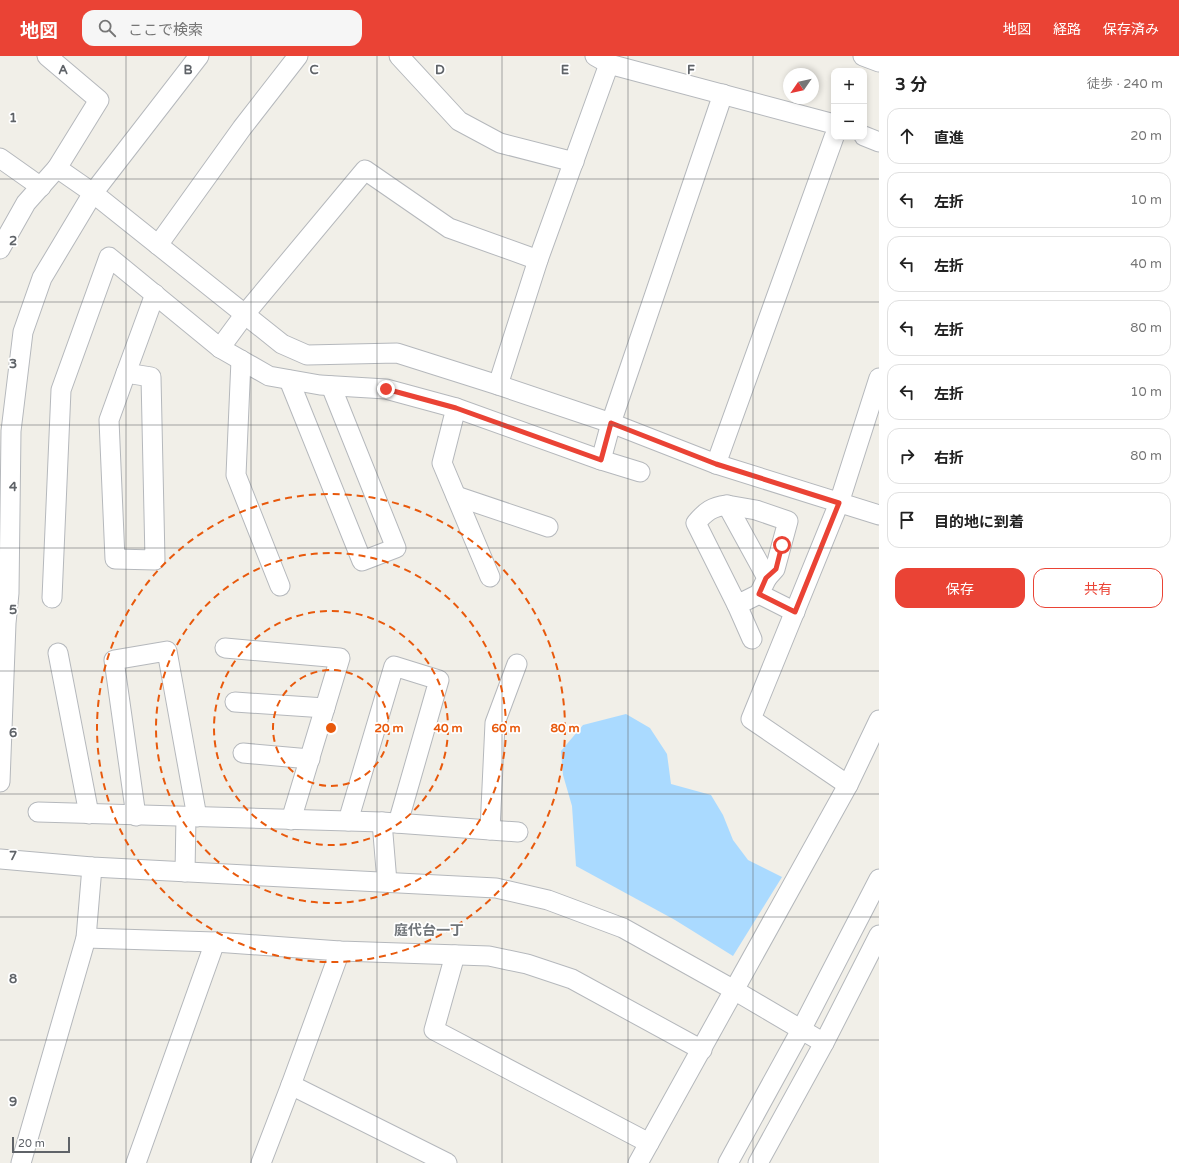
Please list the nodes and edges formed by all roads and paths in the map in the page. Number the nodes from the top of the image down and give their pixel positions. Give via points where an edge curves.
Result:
1 (47, 56) edge
2 (199, 56) edge
3 (298, 56) edge
4 (399, 56) edge
5 (863, 56) edge
6 (602, 60) edge
7 (879, 62) edge
8 (723, 94) junction
9 (831, 123) edge
10 (867, 137) edge
11 (833, 140) edge
12 (879, 142) edge
13 (0, 158) edge
14 (574, 162) junction
15 (57, 168) junction
16 (41, 187) junction
17 (94, 193) junction
18 (158, 245) junction
19 (0, 249) edge
20 (538, 260) junction
21 (155, 294) junction
22 (245, 314) junction
23 (220, 348) junction
24 (241, 360) junction
25 (126, 373) junction
26 (879, 378) edge
27 (289, 380) junction
28 (498, 385) junction
29 (332, 386) junction
30 (456, 408) junction
31 (611, 423) junction
32 (5, 430) edge
33 (601, 460) junction
34 (716, 464) junction
35 (640, 472) dead end
36 (456, 496) junction
37 (839, 503) junction
38 (727, 505) junction
39 (879, 515) edge
40 (548, 527) dead end
41 (490, 577) dead end
42 (280, 586) dead end
43 (763, 586) junction
44 (52, 598) dead end
45 (737, 605) junction
46 (795, 612) junction
47 (3, 623) edge
48 (752, 639) dead end
49 (225, 648) dead end
50 (58, 653) dead end
51 (517, 664) dead end
52 (236, 702) dead end
53 (325, 708) junction
54 (879, 720) edge
55 (244, 753) dead end
56 (310, 759) junction
57 (0, 782) edge
58 (848, 785) junction
59 (38, 812) dead end
60 (89, 814) junction
61 (136, 816) junction
62 (191, 817) junction
63 (291, 820) junction
64 (348, 821) junction
65 (390, 822) junction
66 (490, 830) junction
67 (518, 832) dead end
68 (0, 859) edge
69 (92, 867) junction
70 (185, 872) junction
71 (879, 879) edge
72 (387, 882) junction
73 (879, 935) edge
74 (86, 938) junction
75 (215, 942) junction
76 (340, 951) junction
77 (455, 955) junction
78 (734, 990) junction
79 (801, 1030) junction
80 (824, 1043) junction
81 (702, 1050) junction
82 (291, 1084) junction
83 (649, 1143) junction
84 (21, 1163) edge
85 (136, 1163) edge
86 (261, 1163) edge
87 (447, 1163) edge
88 (638, 1163) edge
89 (728, 1163) edge
90 (758, 1163) edge

1 - 15 street via 99,100
2 - 17 street
3 - 18 street via 242,128
4 - 14 street via 459,121 500,143
5 - 7 street
6 - 8 street
6 - 14 street
8 - 9 street
8 - 31 street
10 - 12 street
11 - 34 street
13 - 16 street
14 - 20 street
15 - 16 street
15 - 17 street
16 - 19 street via 26,203
17 - 18 street
17 - 32 street via 42,278 23,332
18 - 22 street
20 - 22 street via 449,228 365,170
20 - 28 street
21 - 23 street
21 - 25 street
21 - 44 street via 109,257 62,390
22 - 23 street
22 - 28 street via 282,344 308,355 397,353
23 - 24 street
24 - 27 street via 269,376
24 - 42 street via 236,475
25 - 25 street via 151,377 155,560 115,559 110,420
26 - 37 street
27 - 29 street
27 - 29 street via 362,561 396,548
28 - 31 street
29 - 30 street via 386,389
30 - 33 street
30 - 36 street via 442,464
31 - 33 street
31 - 34 street
32 - 47 street via 9,593
33 - 35 street
34 - 37 street
36 - 40 street
36 - 41 street
37 - 39 street
37 - 46 street
38 - 43 street
38 - 43 street via 756,510 788,521 776,569
38 - 45 street via 714,507 703,514 696,523
43 - 45 street
43 - 46 street
45 - 48 street
46 - 58 street via 751,719
47 - 57 street
49 - 53 street via 340,658
50 - 60 street
51 - 66 street via 495,723
52 - 53 street
53 - 56 street
54 - 58 street
55 - 56 street
56 - 63 street
58 - 78 street
59 - 60 street
60 - 61 street
61 - 62 street
61 - 62 street via 114,660 167,651
62 - 63 street
62 - 70 street
63 - 64 street
64 - 65 street
64 - 65 street via 394,666 439,680
65 - 66 street
65 - 72 street
66 - 67 street
68 - 69 street
69 - 70 street
69 - 74 street
70 - 72 street
71 - 79 street
72 - 78 street via 496,888 548,900 623,928
73 - 80 street
74 - 75 street
74 - 84 street
75 - 76 street
75 - 85 street
76 - 77 street
76 - 82 street
77 - 81 street via 489,956 527,964 572,978
77 - 83 street via 434,1030
78 - 79 street
78 - 81 street
79 - 80 street
79 - 89 street
80 - 90 street
81 - 83 street
82 - 86 street
82 - 87 street
83 - 88 street

